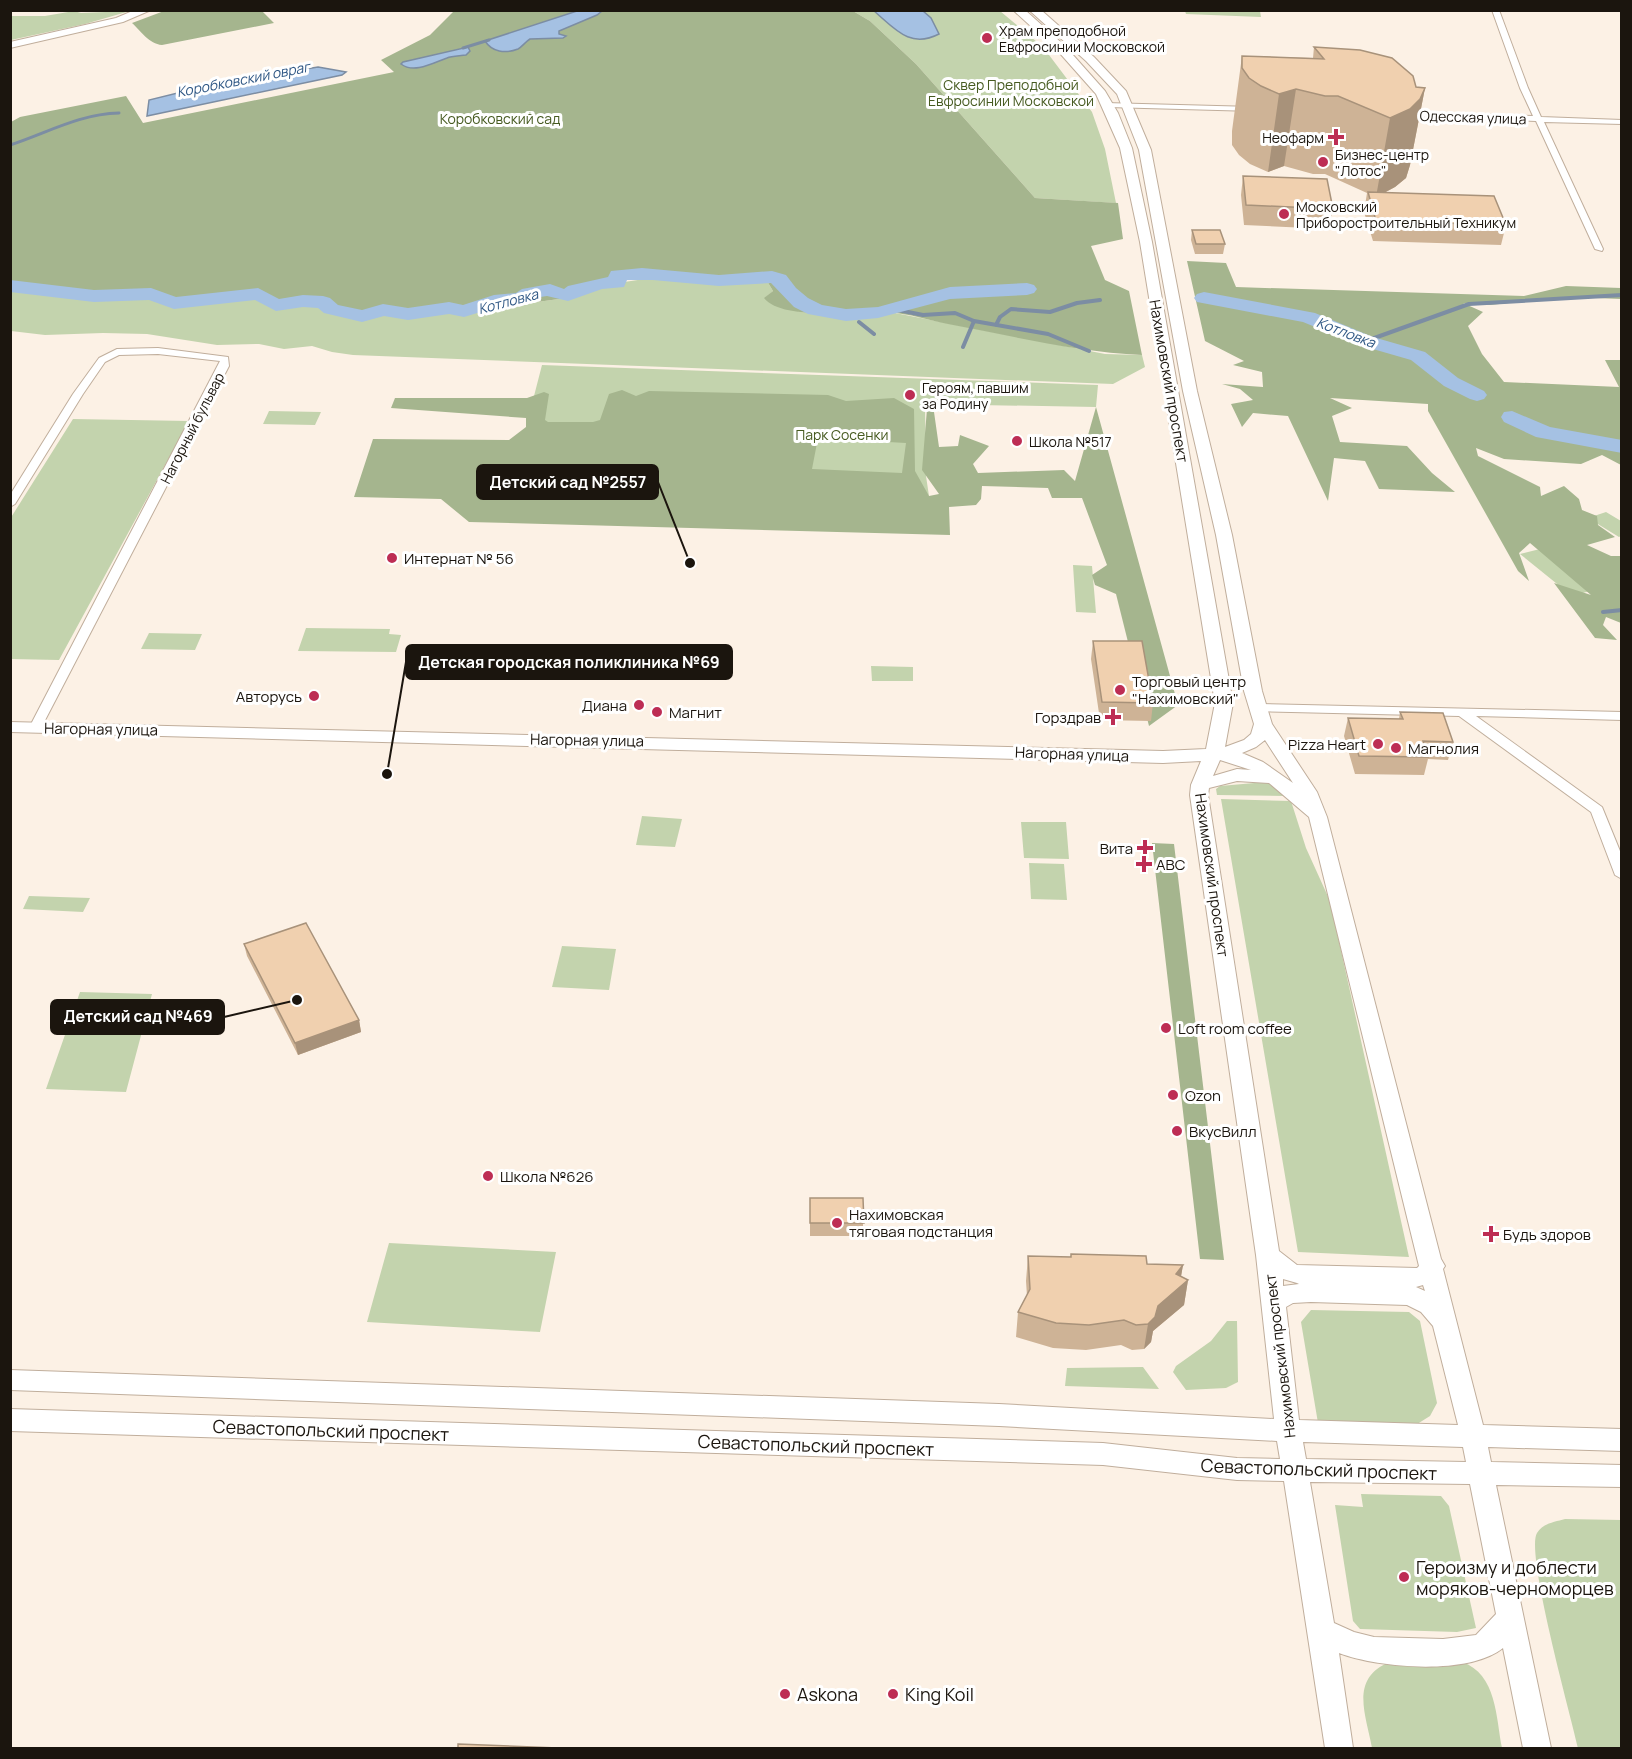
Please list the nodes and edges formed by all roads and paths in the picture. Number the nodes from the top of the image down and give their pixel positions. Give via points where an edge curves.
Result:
1 (146, 10) edge
2 (1018, 10) edge
3 (1034, 10) edge
4 (1495, 10) edge
5 (10, 45) edge
6 (1127, 104) junction
7 (1108, 105) junction
8 (1269, 109) edge
9 (1395, 114) edge
10 (1538, 120) junction
11 (1622, 122) edge
12 (1599, 249) dead end
13 (10, 504) edge
14 (1463, 712) junction
15 (1261, 716) junction
16 (1622, 716) edge
17 (1223, 717) junction
18 (10, 727) edge
19 (35, 728) junction
20 (1214, 753) junction
21 (1163, 757) junction
22 (1278, 779) junction
23 (1200, 783) junction
24 (1318, 817) junction
25 (1622, 875) edge
26 (1268, 1255) junction
27 (1433, 1266) junction
28 (1274, 1302) junction
29 (1446, 1323) junction
30 (10, 1380) edge
31 (10, 1420) edge
32 (1288, 1431) junction
33 (1473, 1435) junction
34 (1622, 1440) edge
35 (1295, 1471) junction
36 (1481, 1473) junction
37 (1622, 1476) edge
38 (1510, 1616) junction
39 (1322, 1630) junction
40 (1339, 1749) edge
41 (1538, 1749) edge

1 - 5 main road via 104,24
2 - 7 main road, Нахимовский проспект via 1061,48
3 - 6 main road, Нахимовский проспект via 1090,59 1122,93
4 - 10 street
6 - 7 street
6 - 8 street
6 - 15 main road, Нахимовский проспект via 1145,150 1190,391 1224,535 1252,691
7 - 17 main road, Нахимовский проспект via 1126,148 1146,242 1216,644
9 - 10 street, Одесская улица
10 - 11 street, Одесская улица
10 - 12 street
13 - 19 street, Нагорный бульвар via 102,360 117,352 158,351 225,359
14 - 15 street
14 - 16 street
14 - 25 street via 1597,810
15 - 20 main road, Нагорная улица via 1258,737 1236,749
15 - 24 main road, Нахимовский проспект via 1313,800
17 - 20 main road, Нахимовский проспект
17 - 21 main road via 1216,723 1207,749
18 - 19 main road, Нагорная улица
19 - 21 main road, Нагорная улица
20 - 21 main road, Нагорная улица
20 - 22 main road, Нагорная улица via 1247,761
20 - 23 main road, Нахимовский проспект
21 - 23 main road, Нагорная улица via 1184,765
22 - 23 main road via 1251,774
22 - 24 main road
23 - 26 main road, Нахимовский проспект
24 - 27 main road, Нахимовский проспект
26 - 27 main road via 1285,1270 1297,1274 1412,1279 1425,1275
26 - 28 main road, Нахимовский проспект
27 - 29 main road, Нахимовский проспект
28 - 29 main road via 1289,1294 1311,1292 1411,1295 1429,1305
28 - 32 main road, Нахимовский проспект
29 - 33 main road, Нахимовский проспект
30 - 32 main road via 988,1414
31 - 35 main road, Севастопольский проспект via 1103,1454 1238,1469
32 - 33 main road
32 - 35 main road, Нахимовский проспект
33 - 34 main road
33 - 36 main road, Нахимовский проспект
35 - 36 main road, Севастопольский проспект
35 - 39 main road, Нахимовский проспект
36 - 37 main road, Севастопольский проспект
36 - 38 main road, Нахимовский проспект
38 - 39 main road via 1499,1635 1482,1647 1457,1652 1367,1649 1344,1643
38 - 41 main road, Нахимовский проспект
39 - 40 main road, Нахимовский проспект

